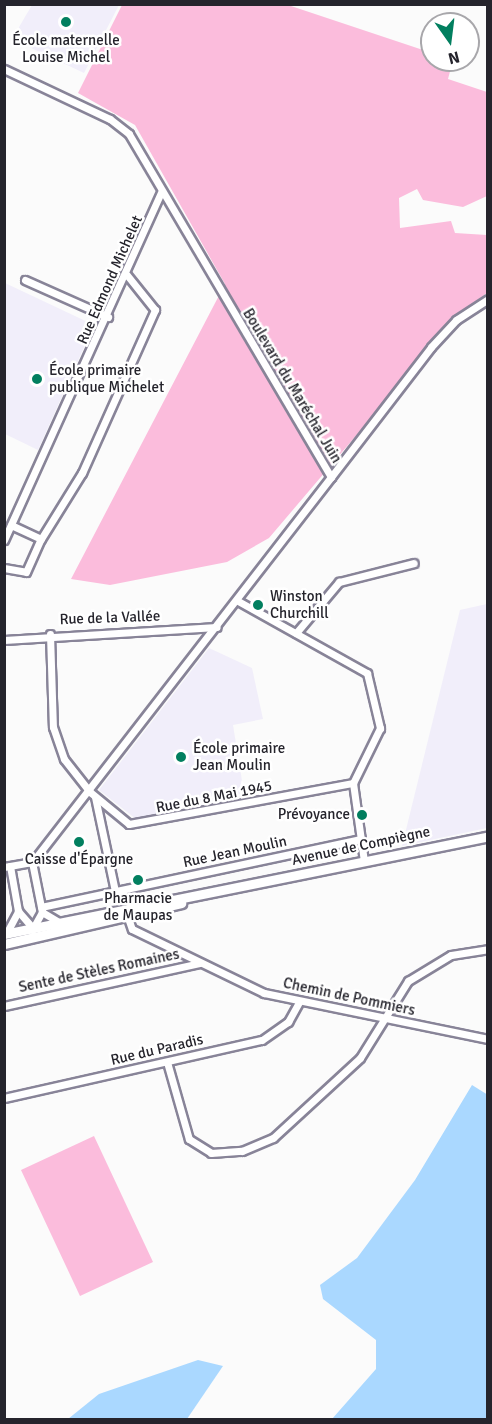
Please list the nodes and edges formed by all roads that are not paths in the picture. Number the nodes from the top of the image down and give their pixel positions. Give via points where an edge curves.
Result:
1 (4, 69) edge
2 (161, 192) junction
3 (127, 276) junction
4 (25, 280) dead end
5 (488, 299) edge
6 (108, 316) junction
7 (332, 477) junction
8 (11, 525) junction
9 (41, 539) junction
10 (4, 540) edge
11 (414, 563) dead end
12 (4, 568) edge
13 (238, 601) junction
14 (218, 627) junction
15 (296, 633) junction
16 (50, 634) junction
17 (4, 640) edge
18 (353, 783) junction
19 (92, 794) junction
20 (488, 836) edge
21 (362, 839) junction
22 (364, 861) junction
23 (32, 862) junction
24 (7, 866) edge
25 (115, 891) junction
26 (41, 909) junction
27 (18, 911) junction
28 (127, 914) junction
29 (60, 923) junction
30 (34, 928) junction
31 (52, 934) junction
32 (7, 939) edge
33 (488, 949) edge
34 (199, 963) junction
35 (299, 1002) junction
36 (4, 1006) edge
37 (384, 1018) junction
38 (488, 1040) edge
39 (168, 1062) junction
40 (4, 1098) edge

1 - 2 street, Boulevard du Maréchal Juin via 110,118 129,134
2 - 3 street, Rue Edmond Michelet
2 - 7 street, Boulevard du Maréchal Juin
3 - 6 street, Rue Edmond Michelet
3 - 9 street via 155,310 82,473
4 - 6 street
5 - 7 street via 456,320 431,347
6 - 8 street, Rue Edmond Michelet
7 - 13 street, Boulevard du Maréchal Juin
8 - 9 street
8 - 10 street, Rue Edmond Michelet
9 - 12 street via 26,572
11 - 15 street via 339,582
13 - 14 street, Boulevard du Maréchal Juin
13 - 15 street
14 - 16 street, Rue de la Vallée
14 - 19 street, Boulevard du Maréchal Juin
15 - 18 street via 367,673 380,728
16 - 17 street, Rue de la Vallée
16 - 19 street via 56,735 64,759
18 - 19 street, Rue du 8 Mai 1945 via 145,825 129,824
18 - 21 street
19 - 23 street, Boulevard du Maréchal Juin
19 - 25 street
20 - 22 main road, Avenue de Compiègne
21 - 22 street
21 - 25 street, Rue Jean Moulin
22 - 28 main road, Avenue de Compiègne
23 - 24 street
23 - 26 street
24 - 27 street
25 - 26 street, Rue Jean Moulin
26 - 29 street
26 - 30 street
27 - 30 street
27 - 32 street
28 - 29 main road, Avenue de Compiègne
28 - 31 main road, Avenue de Compiègne
28 - 34 street, Chemin de Pommiers via 132,929
29 - 30 main road, Avenue de Compiègne
30 - 31 street
30 - 32 main road, Avenue de Compiègne
31 - 32 main road, Avenue de Compiègne
33 - 37 street via 428,966 408,981
34 - 35 street, Chemin de Pommiers
34 - 36 street, Sente de Stèles Romaines
35 - 37 street, Chemin de Pommiers
35 - 39 street, Rue du Paradis via 288,1022 261,1040
37 - 38 street, Chemin de Pommiers
37 - 39 street via 360,1058 323,1094 273,1138 242,1151 211,1153 189,1139
39 - 40 street, Rue du Paradis

